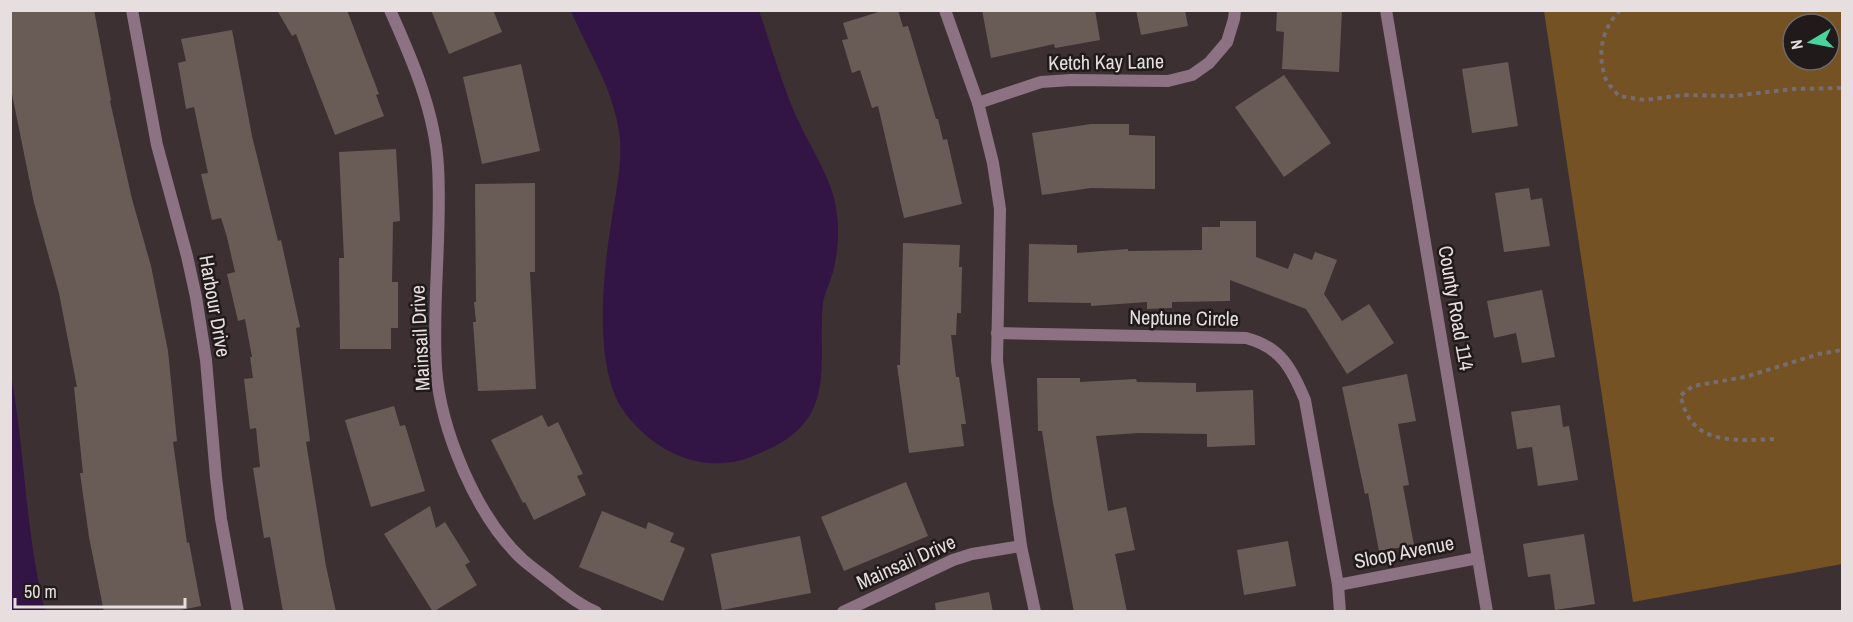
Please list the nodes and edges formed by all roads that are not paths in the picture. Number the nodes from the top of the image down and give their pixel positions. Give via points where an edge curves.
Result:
1 (132, 10) edge
2 (390, 10) edge
3 (945, 10) edge
4 (1234, 10) edge
5 (1386, 10) edge
6 (978, 103) junction
7 (997, 333) junction
8 (1021, 546) junction
9 (1478, 558) junction
10 (1338, 585) junction
11 (590, 610) edge
12 (238, 612) edge
13 (843, 612) edge
14 (1035, 612) edge
15 (1340, 612) edge
16 (1487, 612) edge

1 - 12 street, Harbour Drive via 158,145 196,297 221,519
2 - 11 street, Mainsail Drive via 425,100 437,155 436,370 456,452 472,489 521,558
3 - 6 street
4 - 6 street, Ketch Kay Lane via 1227,42 1192,75 1168,81 1041,82
5 - 9 street, County Road 114
6 - 7 street via 1000,208
7 - 8 street via 998,372
7 - 10 street, Neptune Circle via 1235,338 1262,342 1281,356 1305,400
8 - 13 street, Mainsail Drive via 953,560
8 - 14 street
9 - 10 street, Sloop Avenue
9 - 16 street, County Road 114
10 - 15 street, Neptune Circle

